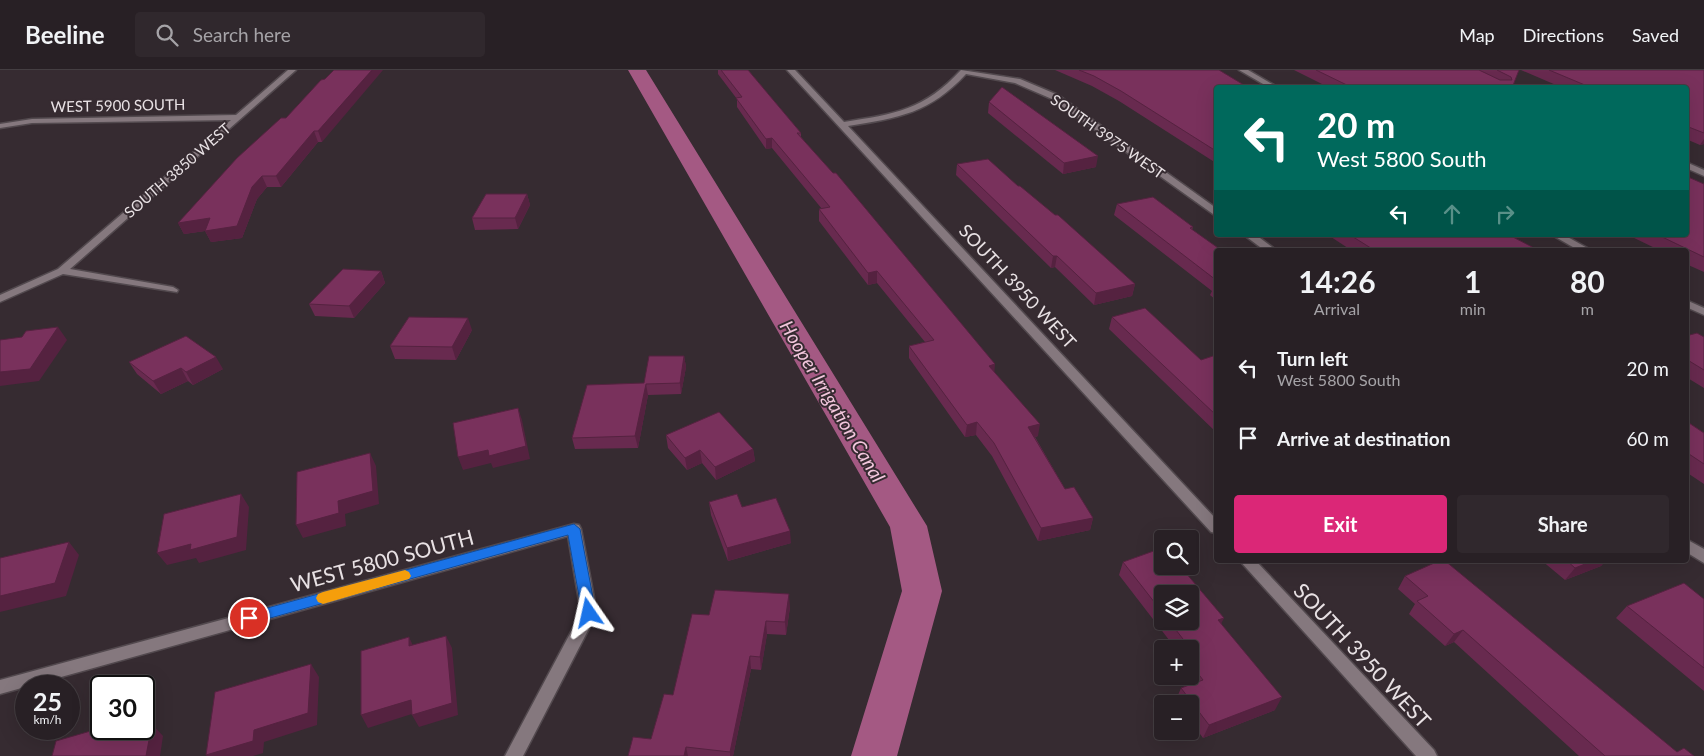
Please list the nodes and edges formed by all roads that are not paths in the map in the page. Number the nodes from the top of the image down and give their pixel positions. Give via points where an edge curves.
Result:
1 (292, 70) edge
2 (791, 70) edge
3 (1243, 70) edge
4 (964, 71) edge
5 (1270, 85) edge
6 (238, 117) junction
7 (841, 125) junction
8 (0, 126) edge
9 (1689, 166) edge
10 (1704, 173) edge
11 (1214, 211) edge
12 (1253, 237) edge
13 (1562, 237) edge
14 (1268, 248) edge
15 (1582, 248) edge
16 (62, 270) junction
17 (173, 290) dead end
18 (0, 299) edge
19 (1689, 304) edge
20 (1704, 312) edge
21 (1214, 526) edge
22 (1689, 546) edge
23 (1704, 557) edge
24 (1249, 563) edge
25 (0, 687) edge
26 (514, 756) edge
27 (1428, 756) edge

1 - 6 street, SOUTH 3850 WEST
2 - 7 street, SOUTH 3950 WEST
3 - 5 street
4 - 7 street via 928,103 891,116
4 - 11 street, SOUTH 3975 WEST via 1017,81 1055,97
6 - 8 street, WEST 5900 SOUTH via 32,121
6 - 16 street, SOUTH 3850 WEST
7 - 21 street, SOUTH 3950 WEST
9 - 10 street
12 - 14 street
13 - 15 street
16 - 17 street
16 - 18 street, SOUTH 3850 WEST
19 - 20 street
22 - 23 street
24 - 27 street, SOUTH 3950 WEST
25 - 26 street, WEST 5800 SOUTH via 574,529 589,613

